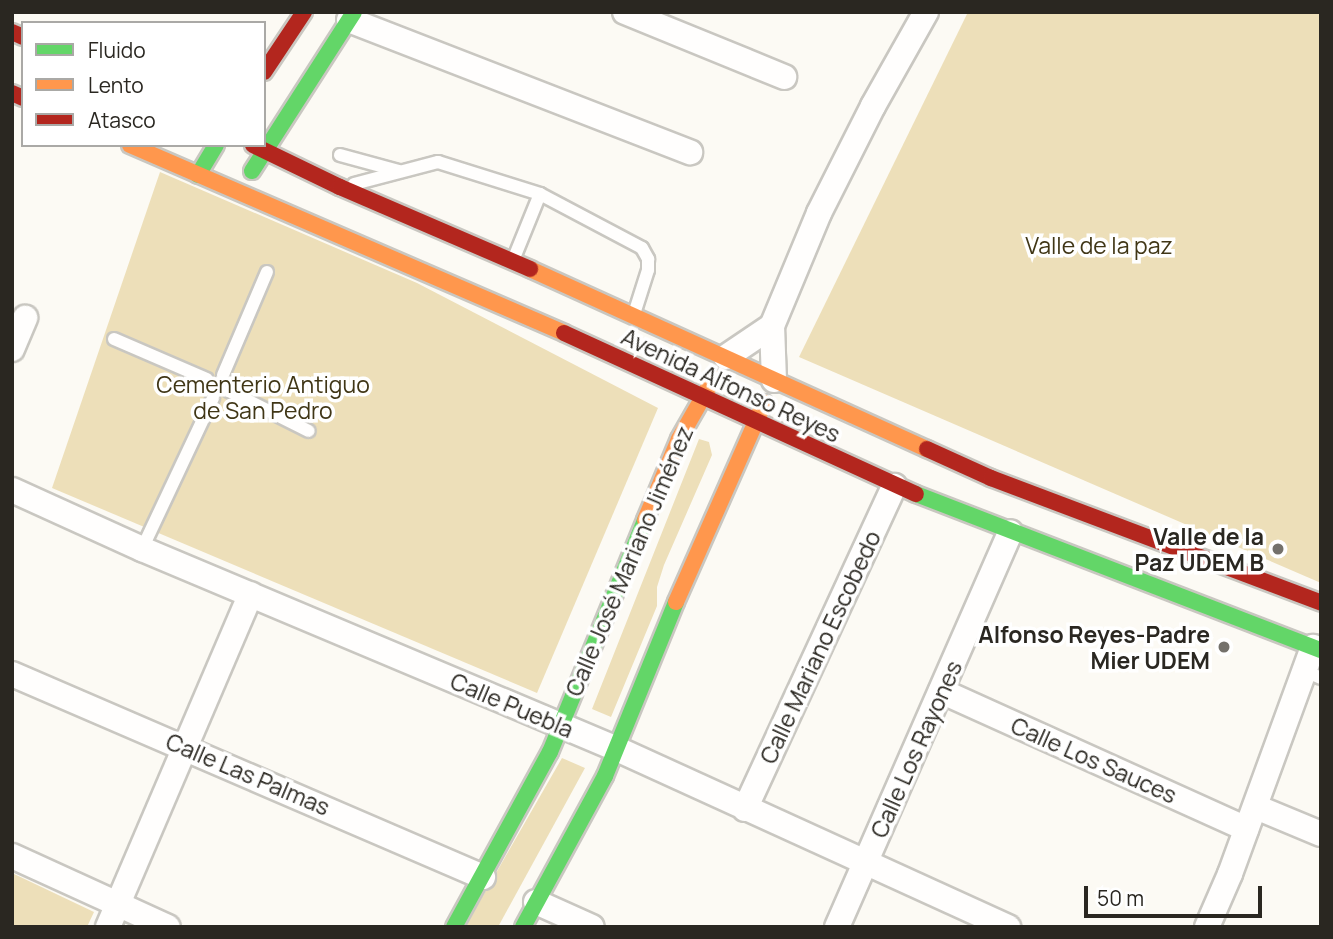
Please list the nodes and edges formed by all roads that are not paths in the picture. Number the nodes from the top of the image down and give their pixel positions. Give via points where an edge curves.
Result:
1 (304, 12) edge
2 (625, 12) edge
3 (926, 12) edge
4 (351, 16) edge
5 (266, 69) edge
6 (784, 77) dead end
7 (266, 137) edge
8 (135, 147) edge
9 (215, 147) edge
10 (258, 148) edge
11 (690, 152) dead end
12 (340, 155) dead end
13 (400, 172) junction
14 (198, 175) junction
15 (340, 187) junction
16 (540, 194) junction
17 (238, 195) junction
18 (512, 262) junction
19 (267, 272) dead end
20 (634, 314) junction
21 (26, 318) dead end
22 (772, 326) junction
23 (114, 339) dead end
24 (12, 349) edge
25 (726, 357) junction
26 (643, 368) junction
27 (223, 375) junction
28 (207, 379) junction
29 (774, 380) junction
30 (229, 391) junction
31 (213, 398) junction
32 (701, 398) junction
33 (756, 424) junction
34 (309, 431) dead end
35 (680, 439) junction
36 (894, 485) junction
37 (12, 490) edge
38 (1010, 532) junction
39 (142, 549) junction
40 (251, 594) junction
41 (1321, 603) edge
42 (1317, 648) edge
43 (12, 674) edge
44 (1313, 675) edge
45 (941, 691) junction
46 (559, 725) junction
47 (186, 747) junction
48 (617, 749) junction
49 (745, 809) junction
50 (1251, 818) junction
51 (1321, 834) edge
52 (12, 856) edge
53 (866, 863) junction
54 (483, 877) junction
55 (536, 902) junction
56 (117, 904) junction
57 (108, 927) edge
58 (168, 927) edge
59 (454, 927) edge
60 (523, 927) edge
61 (592, 927) edge
62 (837, 927) edge
63 (1007, 927) edge
64 (1207, 927) edge

1 - 5 main road
2 - 6 street
3 - 22 street via 819,213
4 - 7 main road
4 - 11 street
8 - 14 main road, Avenida Alfonso Reyes
9 - 14 main road
10 - 15 main road, Avenida Alfonso Reyes
10 - 17 main road
12 - 13 lane
13 - 15 lane
13 - 16 lane via 428,162 449,163
14 - 17 main road, Avenida Alfonso Reyes
15 - 18 main road, Avenida Alfonso Reyes
16 - 18 lane
16 - 20 lane via 642,248 648,270
17 - 26 main road, Avenida Alfonso Reyes
18 - 20 main road, Avenida Alfonso Reyes
19 - 27 lane
20 - 25 main road, Avenida Alfonso Reyes
21 - 24 street
22 - 25 street, Calle José Mariano Jiménez
22 - 29 street
23 - 28 lane
25 - 29 main road, Avenida Alfonso Reyes
25 - 32 main road, Calle José Mariano Jiménez
26 - 32 main road, Avenida Alfonso Reyes
26 - 35 main road via 672,408
27 - 28 lane
27 - 30 lane
28 - 31 lane via 206,390
29 - 33 main road
29 - 41 main road, Avenida Alfonso Reyes via 991,478
30 - 31 lane
30 - 34 lane
31 - 39 lane
32 - 33 main road, Avenida Alfonso Reyes
32 - 35 main road, Calle José Mariano Jiménez
33 - 36 main road, Avenida Alfonso Reyes
33 - 48 main road
35 - 46 main road, Calle José Mariano Jiménez
36 - 38 main road, Avenida Alfonso Reyes
36 - 49 street, Calle Mariano Escobedo
37 - 39 street, Calle Puebla
38 - 42 main road, Avenida Alfonso Reyes
38 - 45 street, Calle Los Rayones
39 - 40 street, Calle Puebla
40 - 46 street, Calle Puebla
40 - 47 street
42 - 44 street
43 - 47 street, Calle Las Palmas
44 - 50 street
45 - 50 street, Calle Los Sauces
45 - 53 street, Calle Los Rayones
46 - 48 street, Calle Puebla
46 - 54 main road, Calle José Mariano Jiménez via 550,752
47 - 54 street, Calle Las Palmas
47 - 56 street
48 - 49 street, Calle Puebla
48 - 55 main road
49 - 53 street, Calle Puebla
50 - 51 street, Calle Los Sauces
50 - 64 street
52 - 56 street
53 - 62 street, Calle Los Rayones
53 - 63 street, Calle Puebla
54 - 59 main road, Calle José Mariano Jiménez
55 - 60 main road
55 - 61 street
56 - 57 street
56 - 58 street

